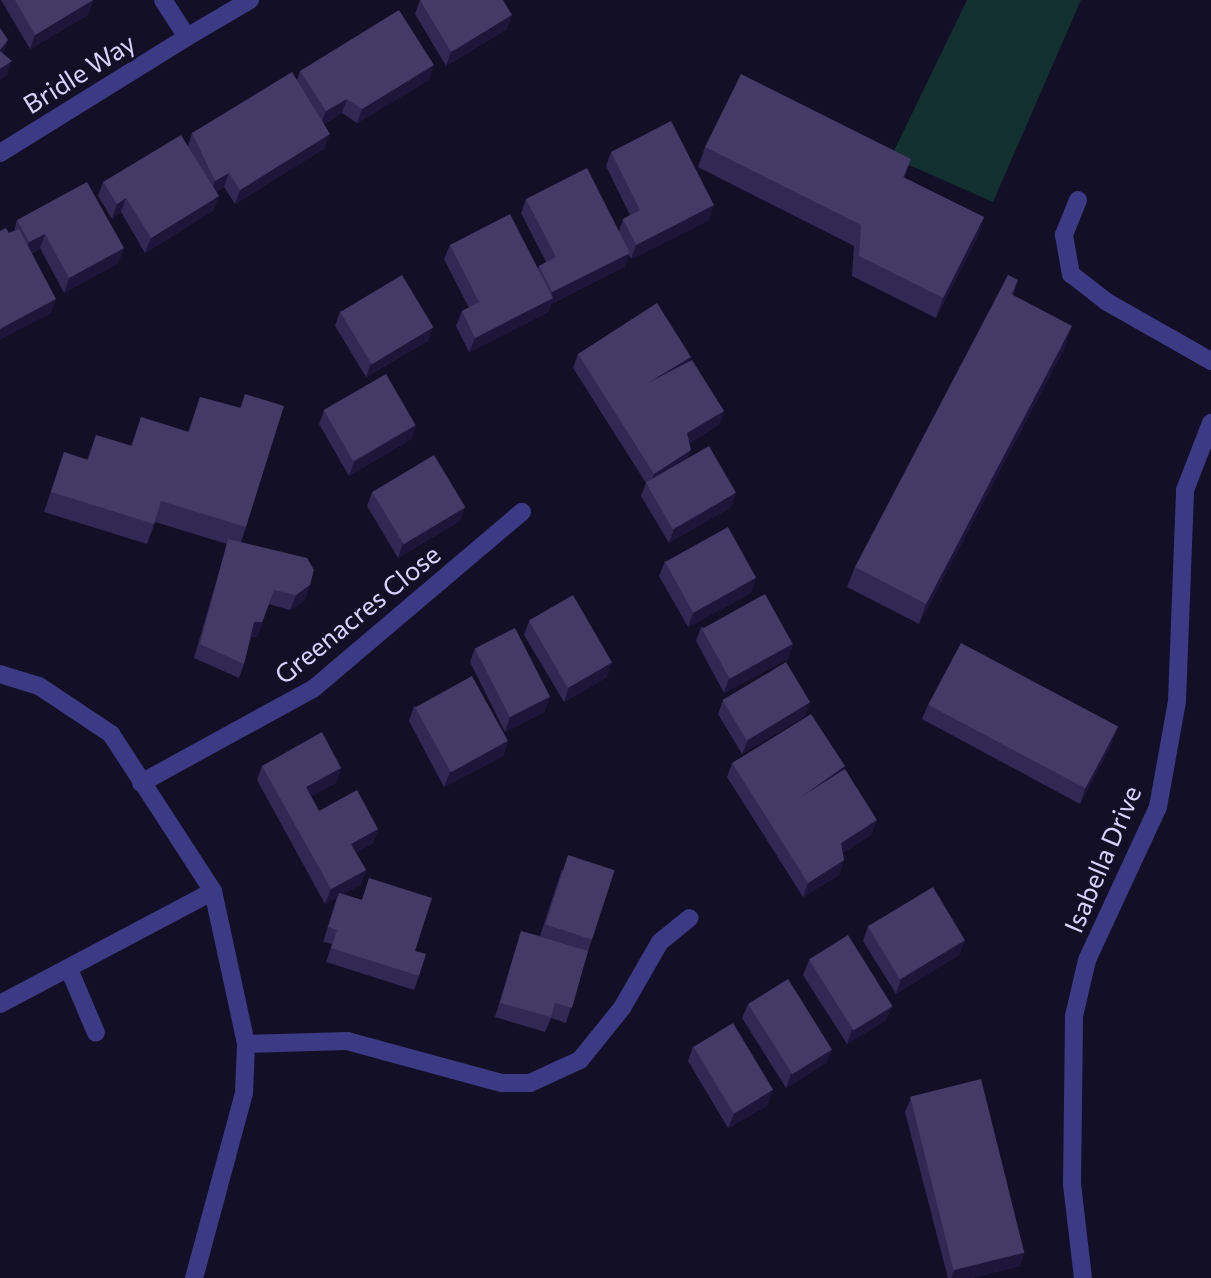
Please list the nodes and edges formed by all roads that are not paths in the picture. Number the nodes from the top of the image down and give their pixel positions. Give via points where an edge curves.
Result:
1 (163, 0) edge
2 (250, 0) edge
3 (187, 37) junction
4 (0, 153) edge
5 (1078, 200) dead end
6 (1211, 361) edge
7 (1211, 423) edge
8 (522, 512) dead end
9 (0, 674) edge
10 (141, 783) junction
11 (213, 891) junction
12 (691, 918) dead end
13 (69, 970) junction
14 (0, 1004) edge
15 (96, 1032) dead end
16 (246, 1044) junction
17 (194, 1278) edge
18 (1083, 1278) edge

1 - 3 street
2 - 3 street, Bridle Way
3 - 4 street, Bridle Way
5 - 6 street via 1064,235 1071,274 1107,302
7 - 18 street, Isabella Drive via 1185,490 1177,701 1158,807 1087,960 1074,1016 1072,1184
8 - 10 street, Greenacres Close via 313,689
9 - 10 street via 39,685 111,734
10 - 11 street
11 - 13 street
11 - 16 street
12 - 16 street via 660,942 622,1008 580,1060 530,1083 502,1083 347,1041
13 - 14 street
13 - 15 street
16 - 17 street via 244,1093

